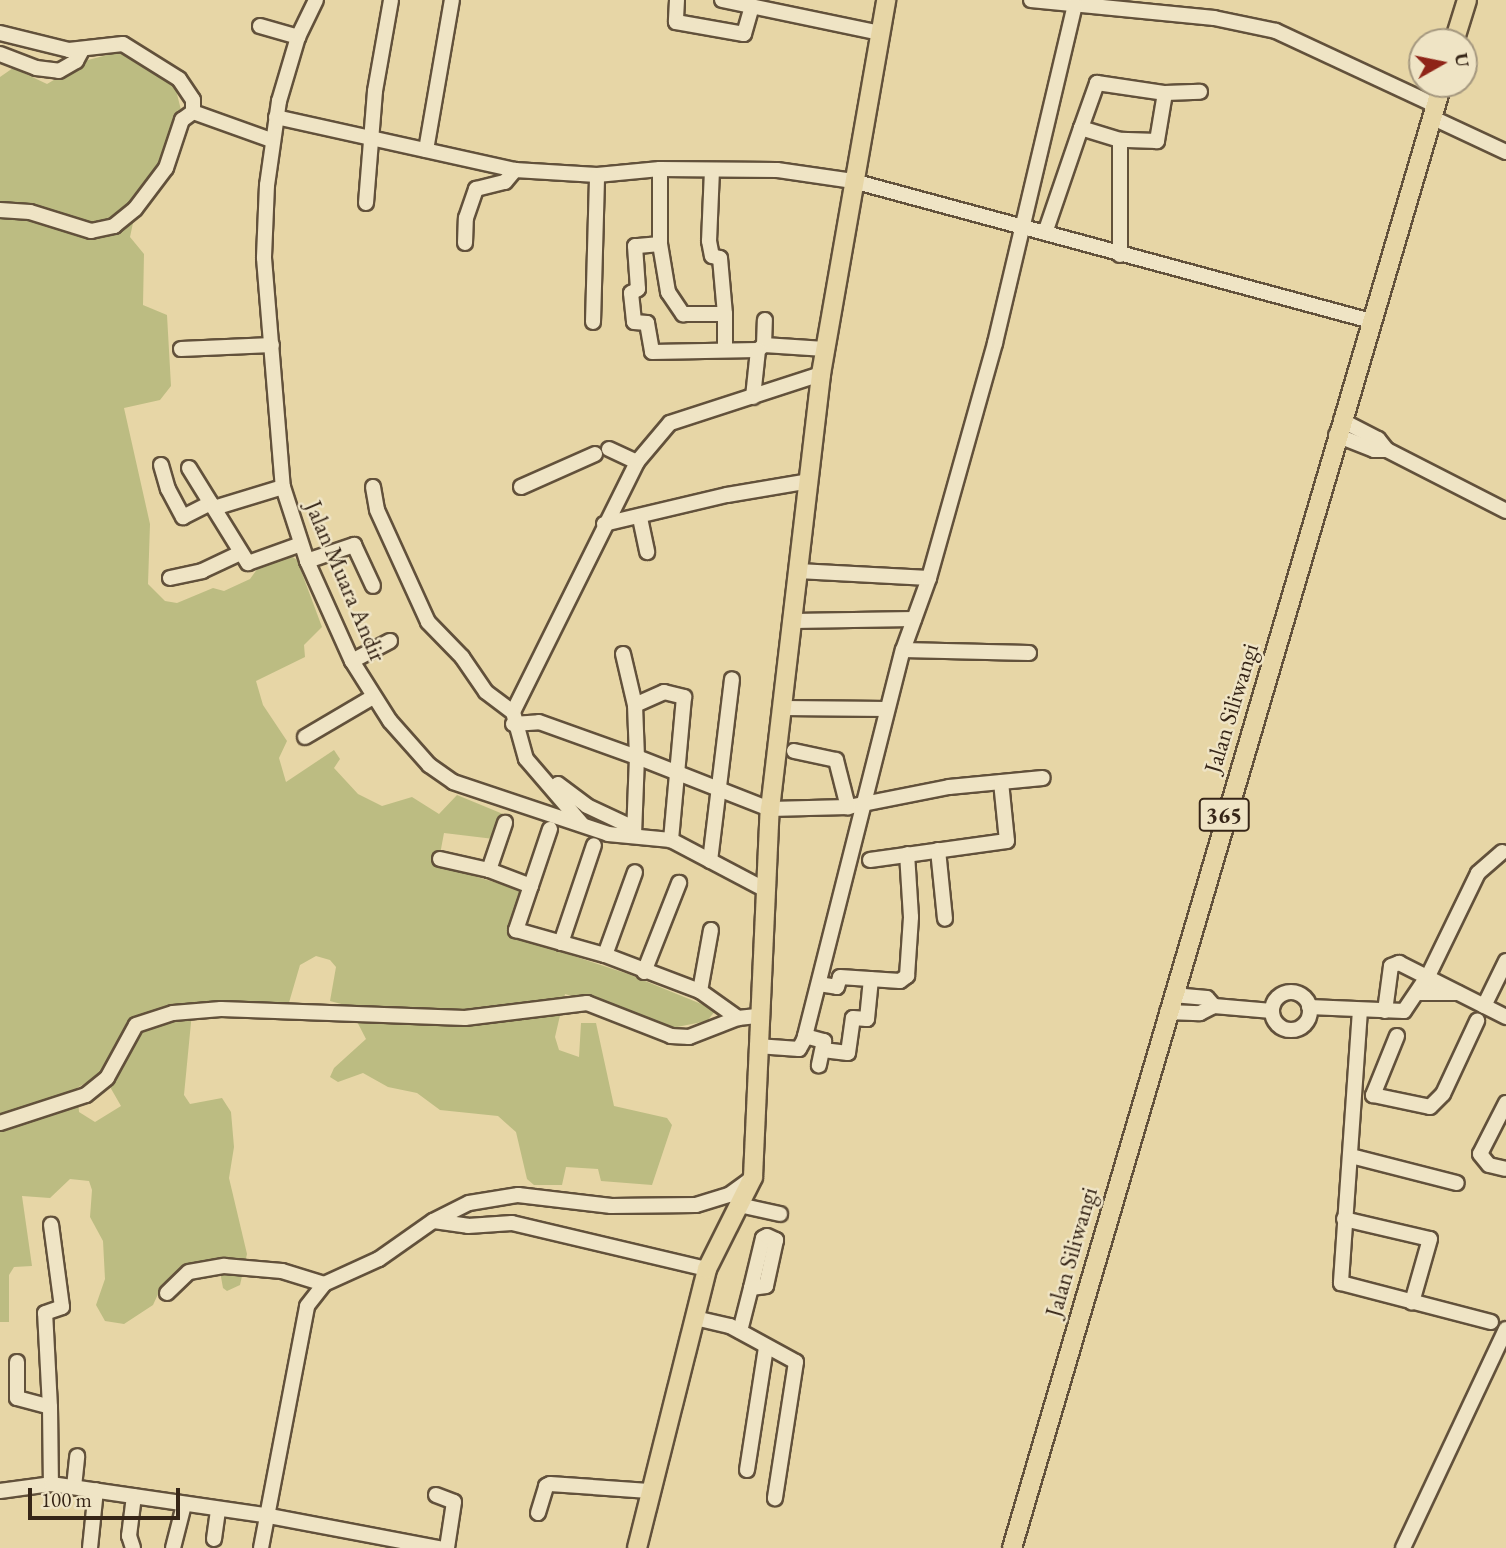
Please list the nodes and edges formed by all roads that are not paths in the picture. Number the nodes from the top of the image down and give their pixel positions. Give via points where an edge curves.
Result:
1 (316, 0) edge
2 (391, 0) edge
3 (452, 0) edge
4 (677, 0) edge
5 (722, 0) edge
6 (886, 0) edge
7 (1031, 0) edge
8 (1467, 0) edge
9 (1053, 1) edge
10 (1075, 5) junction
11 (752, 6) junction
12 (260, 26) dead end
13 (1458, 28) edge
14 (0, 33) edge
15 (880, 33) junction
16 (298, 37) junction
17 (82, 50) junction
18 (0, 54) edge
19 (1200, 92) dead end
20 (1165, 93) junction
21 (1437, 98) edge
22 (1433, 111) junction
23 (193, 112) junction
24 (276, 117) junction
25 (1081, 128) junction
26 (371, 135) junction
27 (271, 140) junction
28 (1120, 140) junction
29 (426, 150) junction
30 (1506, 152) edge
31 (660, 169) junction
32 (515, 170) junction
33 (712, 170) junction
34 (597, 175) junction
35 (853, 181) junction
36 (366, 203) dead end
37 (0, 209) edge
38 (1022, 228) junction
39 (1045, 233) junction
40 (465, 243) dead end
41 (660, 244) junction
42 (1120, 254) junction
43 (725, 314) junction
44 (765, 320) dead end
45 (1371, 321) junction
46 (593, 322) dead end
47 (272, 345) junction
48 (761, 347) junction
49 (181, 349) dead end
50 (725, 349) junction
51 (825, 349) junction
52 (821, 374) junction
53 (753, 397) junction
54 (1339, 427) junction
55 (636, 462) junction
56 (161, 465) dead end
57 (189, 468) dead end
58 (810, 481) junction
59 (521, 486) dead end
60 (283, 487) junction
61 (373, 487) dead end
62 (213, 505) junction
63 (1506, 511) edge
64 (640, 518) junction
65 (604, 524) junction
66 (301, 544) junction
67 (647, 552) dead end
68 (240, 553) junction
69 (307, 561) junction
70 (798, 572) junction
71 (170, 578) dead end
72 (929, 578) junction
73 (373, 586) dead end
74 (914, 620) junction
75 (793, 621) junction
76 (390, 640) dead end
77 (903, 650) junction
78 (1029, 653) dead end
79 (623, 654) dead end
80 (352, 661) junction
81 (732, 678) dead end
82 (373, 697) junction
83 (635, 705) junction
84 (783, 708) junction
85 (887, 709) junction
86 (513, 718) junction
87 (305, 737) dead end
88 (794, 751) dead end
89 (637, 757) junction
90 (679, 771) junction
91 (1043, 778) dead end
92 (1001, 782) junction
93 (558, 784) dead end
94 (722, 790) junction
95 (865, 803) junction
96 (848, 807) junction
97 (770, 809) junction
98 (505, 823) dead end
99 (582, 824) junction
100 (550, 829) dead end
101 (634, 831) junction
102 (671, 840) junction
103 (594, 845) dead end
104 (938, 850) junction
105 (1502, 852) dead end
106 (907, 854) junction
107 (439, 859) dead end
108 (870, 860) dead end
109 (710, 861) junction
110 (489, 870) junction
111 (635, 872) dead end
112 (679, 883) dead end
113 (531, 886) junction
114 (764, 889) junction
115 (945, 919) dead end
116 (712, 930) dead end
117 (561, 943) junction
118 (605, 955) junction
119 (1506, 961) edge
120 (644, 972) junction
121 (1429, 974) junction
122 (871, 979) junction
123 (819, 984) junction
124 (699, 991) junction
125 (1417, 993) junction
126 (1460, 993) junction
127 (1170, 1003) junction
128 (1484, 1006) junction
129 (1309, 1007) junction
130 (1360, 1010) junction
131 (1272, 1011) junction
132 (1385, 1012) junction
133 (757, 1016) junction
134 (1506, 1017) edge
135 (738, 1018) junction
136 (1477, 1021) dead end
137 (805, 1036) junction
138 (1397, 1036) dead end
139 (757, 1046) junction
140 (823, 1050) junction
141 (818, 1065) dead end
142 (1353, 1092) junction
143 (1373, 1095) junction
144 (1506, 1103) edge
145 (0, 1123) edge
146 (1351, 1156) junction
147 (1506, 1169) edge
148 (753, 1177) junction
149 (1457, 1183) dead end
150 (739, 1205) junction
151 (780, 1214) dead end
152 (1344, 1219) junction
153 (432, 1221) junction
154 (51, 1225) dead end
155 (707, 1269) junction
156 (324, 1284) junction
157 (751, 1288) dead end
158 (167, 1293) dead end
159 (1412, 1302) junction
160 (695, 1318) junction
161 (1491, 1322) dead end
162 (1506, 1329) edge
163 (740, 1331) junction
164 (766, 1347) junction
165 (17, 1362) dead end
166 (50, 1407) junction
167 (76, 1456) dead end
168 (747, 1470) dead end
169 (51, 1483) junction
170 (74, 1487) junction
171 (96, 1490) junction
172 (0, 1491) edge
173 (649, 1491) junction
174 (436, 1495) dead end
175 (134, 1496) junction
176 (775, 1498) dead end
177 (184, 1505) junction
178 (218, 1509) junction
179 (538, 1513) dead end
180 (268, 1516) junction
181 (214, 1539) dead end
182 (90, 1548) edge
183 (133, 1548) edge
184 (173, 1548) edge
185 (261, 1548) edge
186 (439, 1548) edge
187 (447, 1548) edge
188 (637, 1548) edge
189 (1012, 1548) edge
190 (1403, 1548) edge

1 - 16 street, Jalan Muara Andir
2 - 26 street
3 - 29 street
4 - 11 street via 676,22 744,34
5 - 11 street
6 - 15 main road
7 - 9 street
8 - 13 main road
9 - 10 street
10 - 22 street via 1214,18 1276,31
10 - 38 street
11 - 15 street
12 - 16 street
14 - 17 street
15 - 35 main road
16 - 24 street, Jalan Muara Andir
17 - 18 street via 76,61 59,71
17 - 23 street via 113,43 130,47 179,79 193,100
19 - 20 street
20 - 25 street via 1097,83
20 - 28 street via 1157,141
21 - 22 main road, Jalan Siliwangi / 365
22 - 30 street
22 - 45 main road, Jalan Siliwangi / 365
23 - 27 street
23 - 37 street via 182,120 166,168 135,209 114,226 91,231 30,212
24 - 26 street
24 - 27 street, Jalan Muara Andir
25 - 28 street
25 - 39 street
26 - 29 street
26 - 36 street
27 - 47 street, Jalan Muara Andir via 264,258
28 - 42 street
29 - 32 street
31 - 33 street
31 - 34 street
31 - 41 street
32 - 34 street
32 - 40 street via 505,182 476,189 466,218
33 - 35 street via 777,170
33 - 43 street via 709,242 712,256 720,258
34 - 46 street
35 - 38 street
35 - 51 main road
38 - 39 street
38 - 72 street
39 - 42 street
41 - 43 street via 666,285 681,313
41 - 50 street via 635,246 638,289 631,293 634,322 647,323 652,352
42 - 45 street
43 - 50 street
44 - 48 street
45 - 54 main road, Jalan Siliwangi / 365
47 - 49 street
47 - 60 street, Jalan Muara Andir
48 - 50 street
48 - 51 street
48 - 53 street
51 - 52 main road
52 - 53 street
52 - 58 main road
53 - 55 street via 670,423
54 - 63 street via 1378,439 1387,450
54 - 127 main road, Jalan Siliwangi / 365
55 - 59 street via 602,452
55 - 65 street
56 - 62 street via 183,517
57 - 62 street
58 - 64 street via 727,495
58 - 70 main road
60 - 62 street
60 - 66 street, Jalan Muara Andir
61 - 86 street via 377,510 428,622
62 - 68 street
64 - 65 street
64 - 67 street
65 - 86 street
66 - 68 street via 250,563
66 - 69 street, Jalan Muara Andir
68 - 71 street via 202,571
69 - 73 street via 354,545
69 - 80 street, Jalan Muara Andir
70 - 72 street
70 - 75 main road
72 - 74 street
74 - 75 street
74 - 77 street
75 - 84 main road
76 - 80 street
77 - 78 street
77 - 85 street
79 - 83 street
80 - 82 street, Jalan Muara Andir
81 - 94 street
82 - 87 street
82 - 99 street, Jalan Muara Andir via 429,765 453,782
83 - 89 street
83 - 90 street via 664,692 683,694
84 - 85 street
84 - 97 main road
85 - 95 street
86 - 89 street via 539,722
86 - 99 street via 526,759
88 - 96 street via 836,760
89 - 90 street
89 - 101 street
90 - 94 street
90 - 102 street
91 - 92 street
92 - 95 street
92 - 104 street via 1007,841
93 - 101 street
94 - 97 street
94 - 109 street
95 - 96 street
95 - 123 street
96 - 97 street
97 - 114 main road
98 - 110 street
99 - 101 street, Jalan Muara Andir via 608,834
100 - 113 street
101 - 102 street, Jalan Muara Andir
102 - 109 street, Jalan Muara Andir
103 - 117 street
104 - 106 street
104 - 115 street
105 - 121 street via 1478,873
106 - 108 street
106 - 122 street via 911,917 907,976 900,981
107 - 110 street
109 - 114 street, Jalan Muara Andir
110 - 113 street
111 - 118 street
112 - 120 street
113 - 117 street via 516,930
114 - 133 main road
116 - 124 street
117 - 118 street
118 - 120 street
119 - 128 street
120 - 124 street
121 - 125 street
121 - 126 street
121 - 132 street via 1392,964
122 - 123 street via 839,977 837,987
122 - 140 street via 867,1019 853,1018 849,1053
123 - 137 street
124 - 135 street
125 - 126 street
125 - 132 street via 1404,1011
126 - 128 street
127 - 131 street via 1207,998 1214,1006
127 - 189 main road, Jalan Siliwangi / 365
128 - 134 street
129 - 130 street
129 - 131 street via 1303,996 1291,992 1276,999
129 - 131 street via 1306,1023 1291,1030 1280,1026
130 - 132 street
130 - 142 street
133 - 135 street
133 - 139 main road
135 - 145 street via 688,1037 671,1036 587,1003 465,1018 220,1009 173,1013 136,1025 107,1078 86,1095
136 - 143 street via 1436,1105 1423,1107
137 - 139 street via 799,1049
137 - 140 street via 824,1041
138 - 143 street
139 - 148 main road via 758,1148
140 - 141 street
142 - 143 street
142 - 146 street
144 - 147 street via 1480,1153 1489,1165
146 - 149 street
146 - 152 street
148 - 150 main road
148 - 153 street via 729,1195 696,1205 611,1206 518,1195 469,1203
150 - 151 street
150 - 155 main road
152 - 159 street via 1341,1283
152 - 159 street via 1430,1239
153 - 155 street via 468,1226 512,1223
153 - 156 street via 379,1259
154 - 166 street via 62,1307 44,1313
155 - 160 main road
156 - 158 street via 282,1271 224,1266 189,1272
156 - 180 street via 307,1306
157 - 163 street
159 - 161 street
160 - 163 street
160 - 173 main road
162 - 190 street
163 - 164 street
164 - 168 street
164 - 176 street via 796,1362
165 - 166 street via 16,1398
166 - 169 street
167 - 170 street
169 - 170 street
169 - 172 street
170 - 171 street
171 - 175 street
171 - 182 street
173 - 179 street via 550,1484
173 - 188 main road
174 - 187 street via 454,1502
175 - 177 street
175 - 183 street via 129,1536
177 - 178 street
177 - 184 street
178 - 180 street
178 - 181 street
180 - 185 street
180 - 186 street

